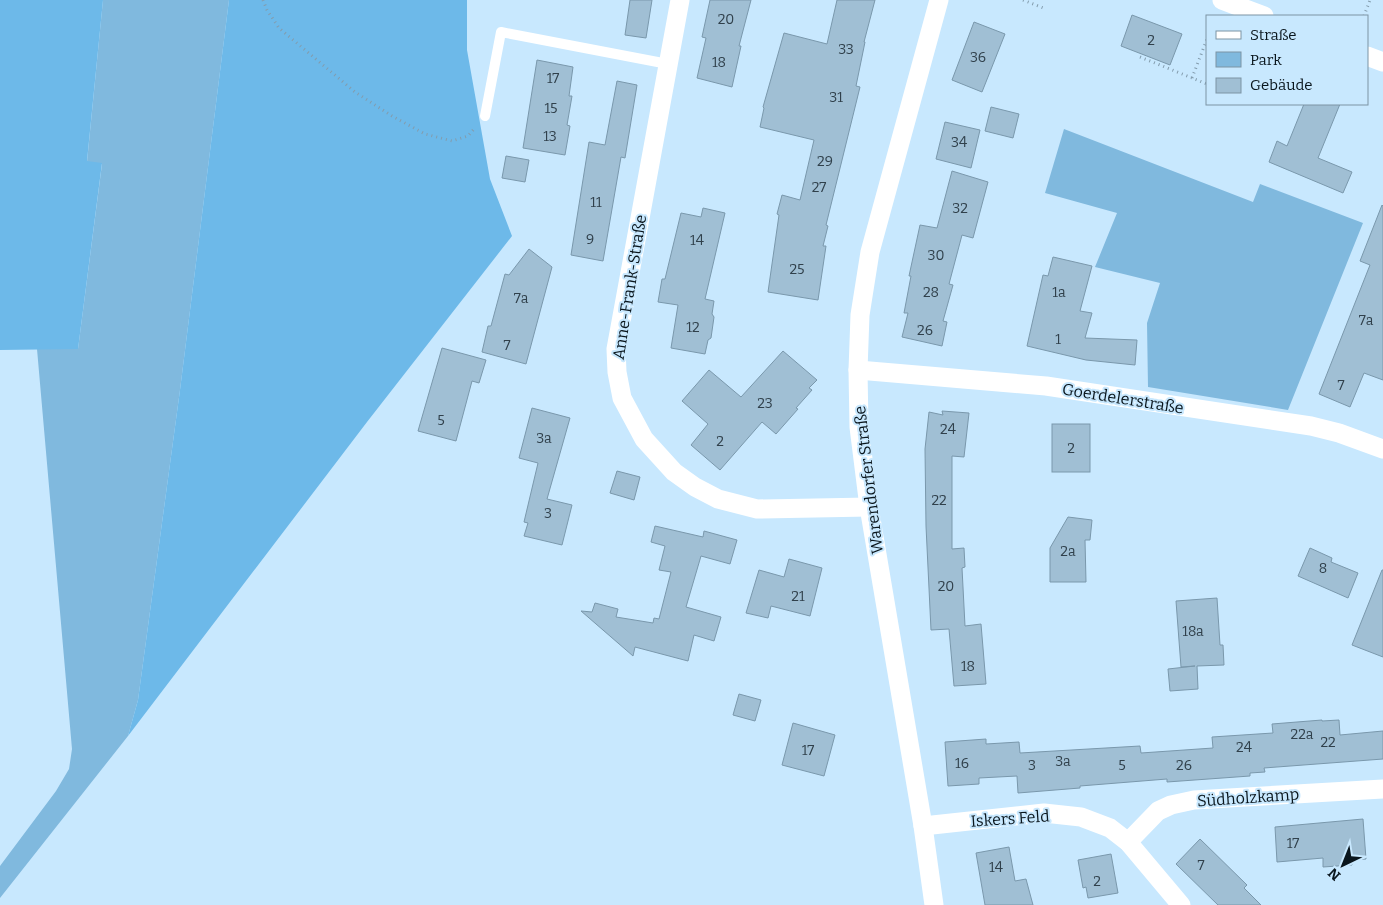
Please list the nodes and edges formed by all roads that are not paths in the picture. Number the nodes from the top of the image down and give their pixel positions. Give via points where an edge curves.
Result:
1 (680, 0) edge
2 (939, 0) edge
3 (1222, 0) edge
4 (1261, 15) edge
5 (1368, 56) edge
6 (1383, 62) edge
7 (668, 64) junction
8 (485, 116) road end
9 (858, 370) junction
10 (1383, 448) edge
11 (869, 506) junction
12 (1383, 789) edge
13 (923, 826) junction
14 (1128, 842) junction
15 (934, 905) edge
16 (1181, 905) edge

1 - 7 street, Anne-Frank-Straße
2 - 9 street, Warendorfer Straße via 870,252 860,315
3 - 4 street
5 - 6 street
7 - 8 lane via 501,32
7 - 11 street, Anne-Frank-Straße via 616,349 622,398 644,439 674,472 718,498 757,509
9 - 10 street, Goerdelerstraße via 1046,386 1311,426
9 - 11 street, Warendorfer Straße via 860,427
11 - 13 street, Warendorfer Straße
12 - 14 street, Südholzkamp via 1194,800 1158,811
13 - 14 street, Iskers Feld via 1044,813 1094,821
13 - 15 street, Warendorfer Straße
14 - 16 street, Iskers Feld

